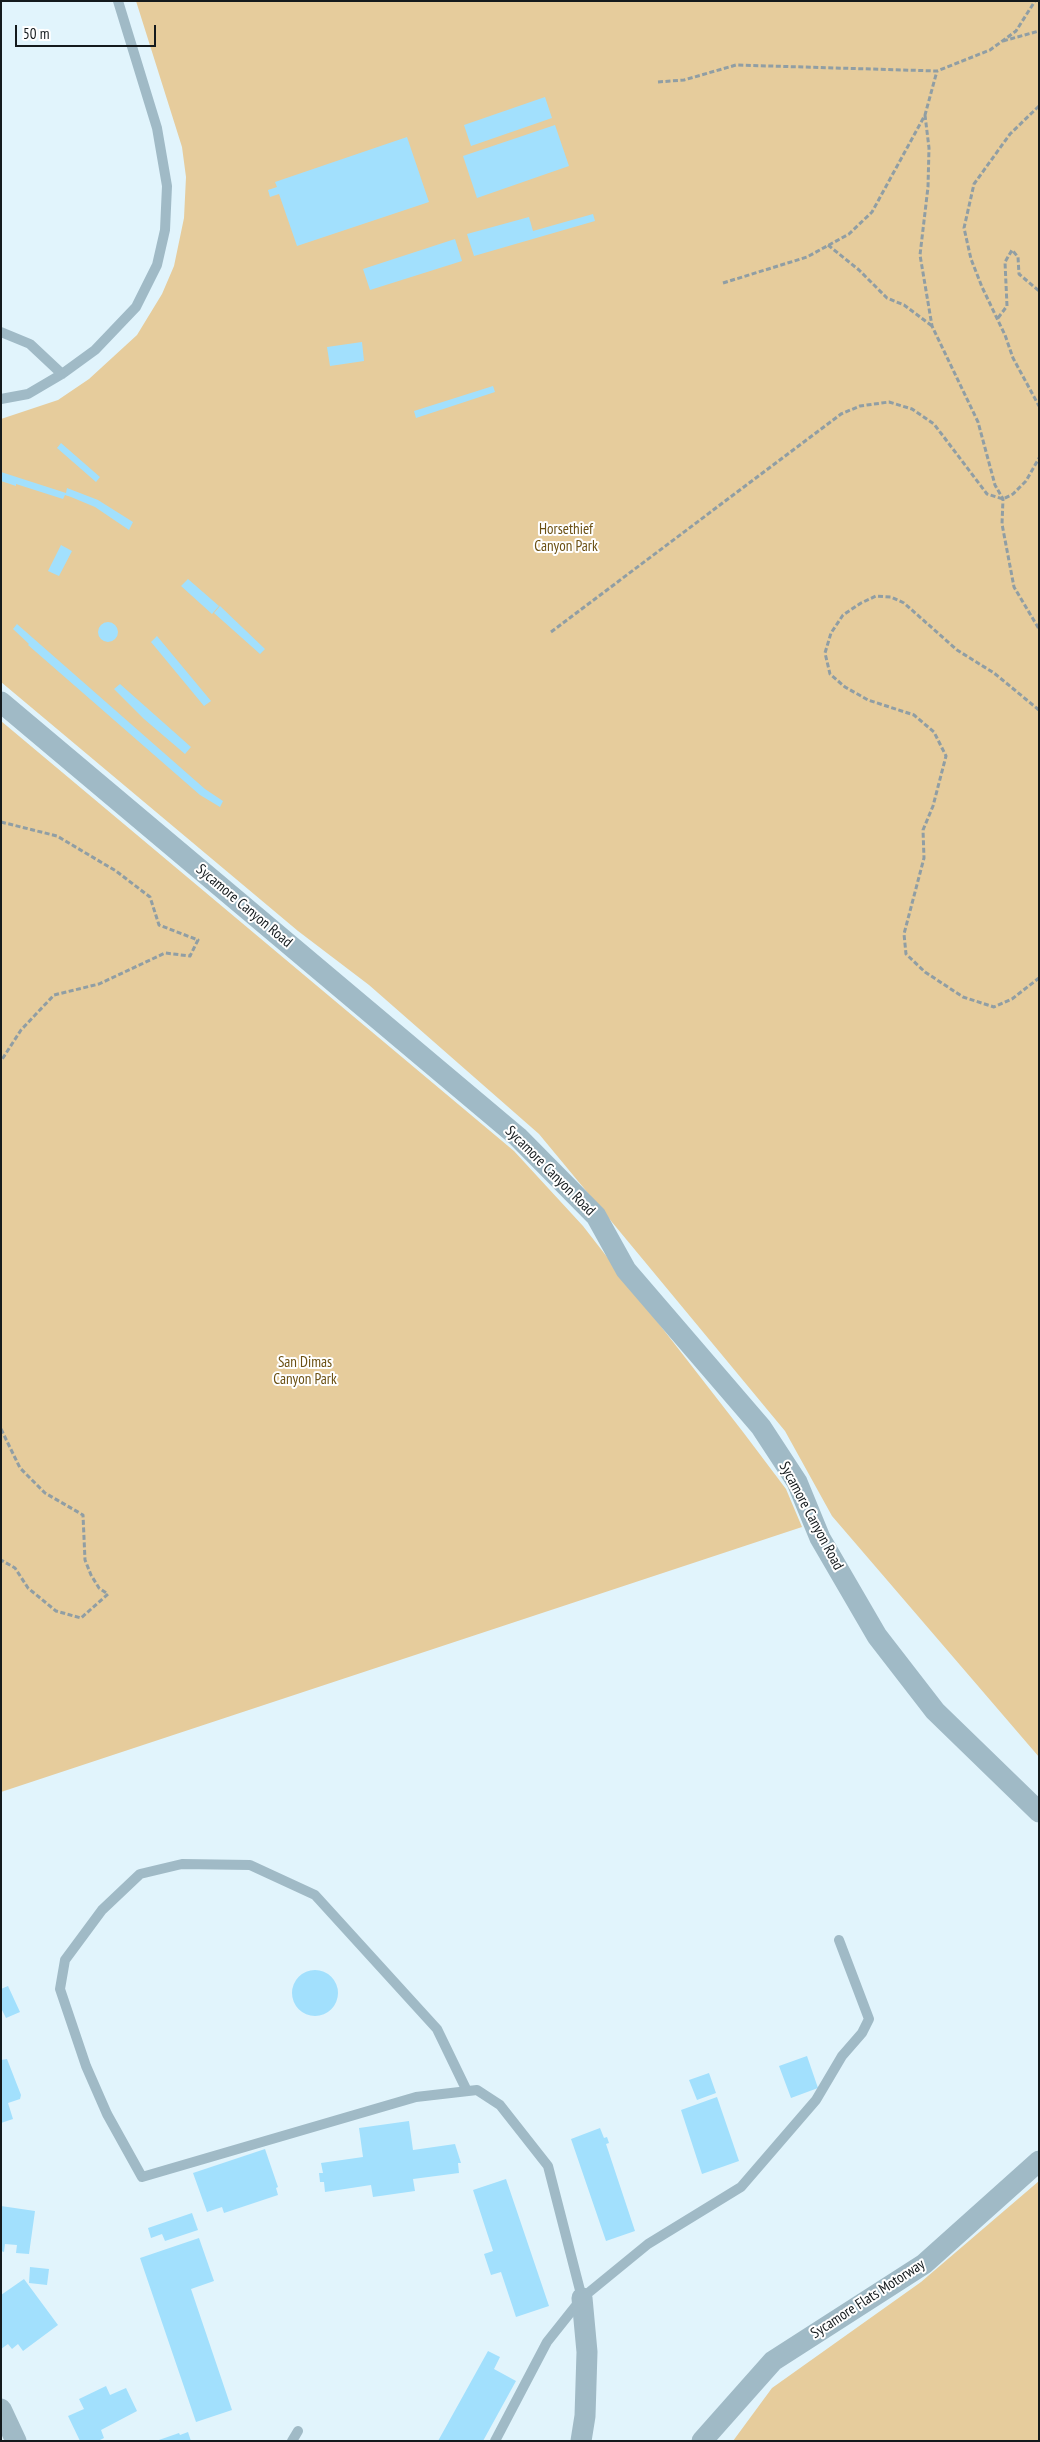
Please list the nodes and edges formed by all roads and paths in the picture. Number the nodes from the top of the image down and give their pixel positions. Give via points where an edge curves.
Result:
1 (118, 1) edge
2 (1035, 1) edge
3 (1039, 31) edge
4 (1000, 42) junction
5 (937, 71) junction
6 (658, 82) dead end
7 (1039, 106) edge
8 (926, 115) junction
9 (828, 245) junction
10 (723, 284) dead end
11 (1039, 291) edge
12 (998, 318) junction
13 (932, 326) junction
14 (1, 332) edge
15 (62, 374) junction
16 (1, 399) edge
17 (1039, 406) edge
18 (1039, 458) edge
19 (1003, 499) junction
20 (1039, 628) edge
21 (552, 632) dead end
22 (1, 702) edge
23 (1039, 710) edge
24 (1, 822) edge
25 (1039, 978) edge
26 (1, 1062) edge
27 (1, 1429) edge
28 (1, 1560) edge
29 (1039, 1812) edge
30 (839, 1940) dead end
31 (467, 2091) junction
32 (1039, 2161) edge
33 (582, 2298) junction
34 (1, 2409) edge
35 (298, 2431) dead end
36 (16, 2441) edge
37 (292, 2441) edge
38 (495, 2441) edge
39 (581, 2441) edge
40 (702, 2441) edge

1 - 15 lane via 157,128 167,186 165,230 157,266 136,307 95,350
2 - 4 path via 1016,31
3 - 4 path
4 - 5 path via 990,50
5 - 6 path via 736,65 684,80
5 - 8 path
7 - 12 path via 1010,134 988,162 974,184 967,210 964,228 971,258
8 - 9 path via 872,212 849,234
8 - 13 path via 928,187 920,255
9 - 10 path via 807,257
9 - 13 path via 887,298
11 - 12 path via 1019,274 1018,257 1012,250 1005,262 1007,306
12 - 17 path via 1013,358
13 - 19 path via 978,422 995,484
14 - 15 lane via 30,344
15 - 16 lane via 28,394
18 - 19 path via 1026,481
19 - 20 path via 1002,524 1014,587
19 - 21 path via 986,494 934,424 912,409 889,402 860,406 841,414
22 - 29 street, Sycamore Canyon Road via 518,1137 596,1216 626,1270 761,1427 797,1482 820,1538 877,1636 935,1711
23 - 25 path via 994,673 957,650 904,603 891,597 876,596 861,603 843,615 831,633 825,653 830,674 868,700 914,715 934,732 946,756 923,830 924,858 904,934 906,954 963,997 994,1007 1012,999
24 - 26 path via 58,836 150,897 158,925 198,940 190,956 165,952 100,984 54,995 21,1030
27 - 28 path via 20,1468 45,1492 83,1515 85,1560 98,1588 108,1594 81,1618 56,1611 28,1588 15,1568
30 - 33 lane via 869,2019 816,2100 741,2187 648,2244
31 - 31 lane via 416,2097 142,2177 107,2114 86,2066 60,1989 66,1960 102,1910 140,1874 182,1864 250,1865 315,1894 437,2029
31 - 33 lane via 476,2090 500,2105 548,2166
32 - 40 street, Sycamore Flats Motorway via 924,2264 773,2361
33 - 38 lane via 548,2342
33 - 39 street via 587,2352
34 - 36 street
35 - 37 lane

